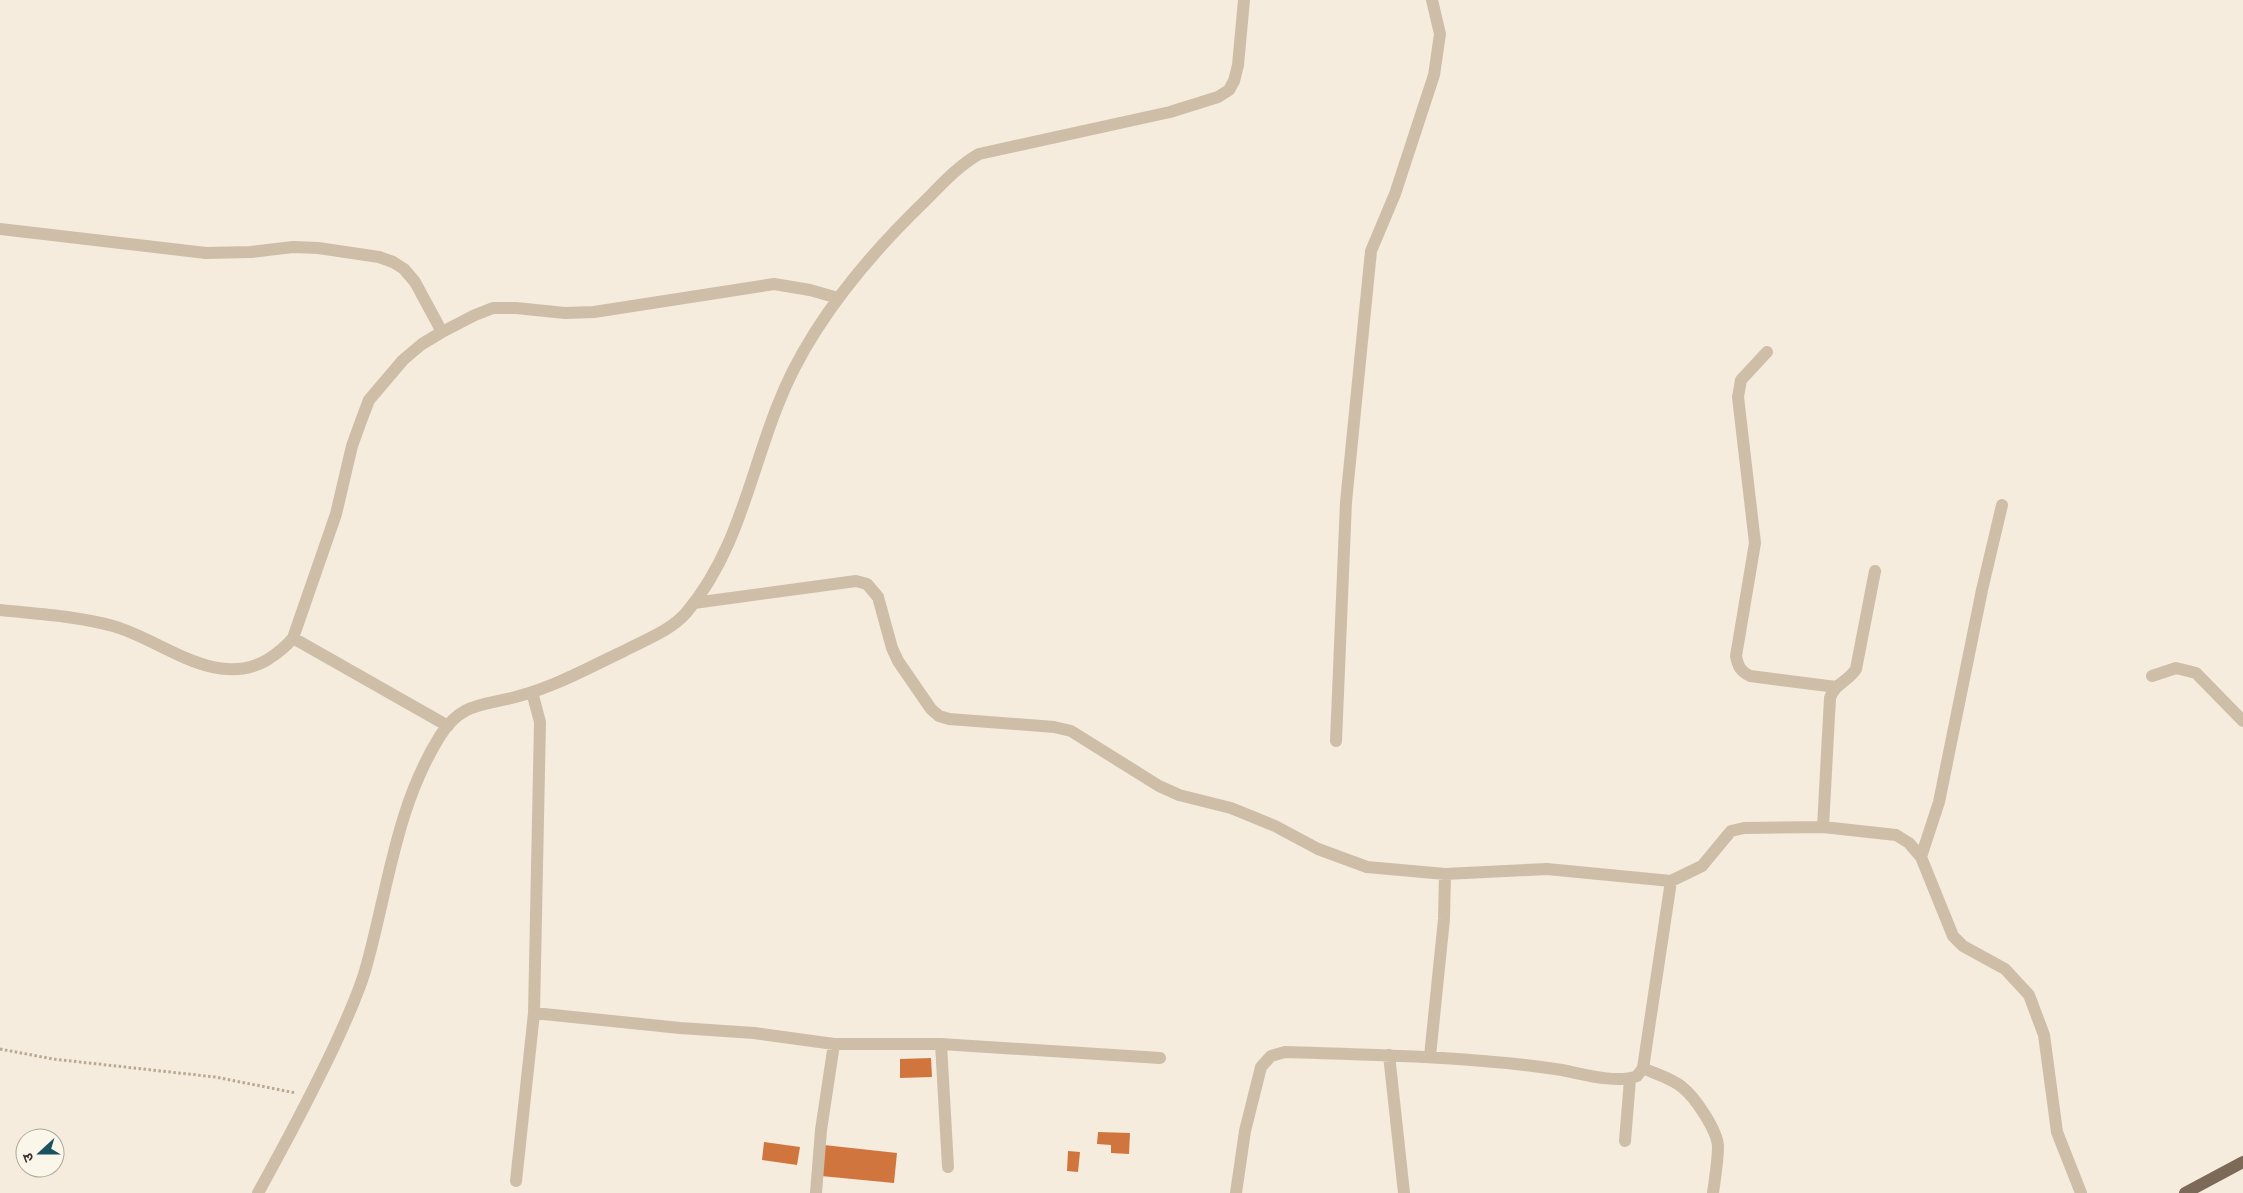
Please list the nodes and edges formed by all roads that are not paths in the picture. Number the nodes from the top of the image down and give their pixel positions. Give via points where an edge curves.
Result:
1 (1244, 0) edge
2 (1432, 0) edge
3 (0, 229) edge
4 (838, 298) junction
5 (442, 332) junction
6 (1767, 352) dead end
7 (2002, 505) dead end
8 (1875, 570) dead end
9 (694, 604) junction
10 (0, 610) edge
11 (293, 638) junction
12 (2152, 676) dead end
13 (1836, 687) junction
14 (532, 692) junction
15 (2243, 721) edge
16 (448, 726) junction
17 (1336, 741) dead end
18 (1823, 827) junction
19 (1921, 857) junction
20 (1445, 874) junction
21 (1671, 881) junction
22 (534, 1013) junction
23 (834, 1044) junction
24 (941, 1044) junction
25 (1389, 1055) junction
26 (1430, 1056) junction
27 (1160, 1058) dead end
28 (1643, 1068) junction
29 (1630, 1079) junction
30 (1625, 1141) dead end
31 (2243, 1162) edge
32 (948, 1167) dead end
33 (516, 1181) dead end
34 (258, 1193) edge
35 (816, 1193) edge
36 (1236, 1193) edge
37 (1404, 1193) edge
38 (1713, 1193) edge
39 (2081, 1193) edge
40 (2185, 1193) edge

1 - 4 street via 1238,65 1228,90 1218,97 1170,112 979,154 956,170 908,217
2 - 17 street via 1440,34 1434,75 1395,194 1372,251 1346,502
3 - 5 street via 206,253 301,248 379,257 399,266 415,282
4 - 5 street via 810,290 767,285 587,313 494,308
4 - 9 street via 799,359 784,390 732,538
5 - 11 street via 403,360 369,400 352,446 336,514
6 - 13 street via 1741,380 1738,397 1755,543 1736,656 1742,672 1750,676
7 - 19 street via 1939,802
8 - 13 street via 1856,668 1852,676
9 - 14 street via 664,631 577,674
9 - 20 street via 856,581 867,584 878,597 898,660 939,716 1054,726 1071,731 1159,786 1179,795 1231,808 1318,849 1367,867
10 - 11 street via 79,618 113,626 203,665 225,671 260,663 286,647
11 - 16 street
12 - 15 street via 2176,668 2196,673
13 - 18 street via 1830,698
14 - 16 street via 472,706 462,711
14 - 22 street via 540,722
16 - 34 street via 425,761 409,796 364,973 311,1096
18 - 19 street via 1896,835 1909,843
18 - 21 street via 1731,831 1702,866
19 - 39 street via 1953,936 1963,946 2005,969 2029,995 2044,1035 2057,1132
20 - 21 street via 1547,869
20 - 26 street via 1444,919
21 - 28 street
22 - 23 street via 754,1033
22 - 33 street
23 - 24 street
23 - 35 street via 821,1130
24 - 27 street
24 - 32 street
25 - 26 street
25 - 36 street via 1285,1052 1271,1056 1261,1067
25 - 37 street
26 - 29 street
28 - 29 street
28 - 38 street via 1681,1086 1712,1127 1718,1147
29 - 30 street
31 - 40 main road

